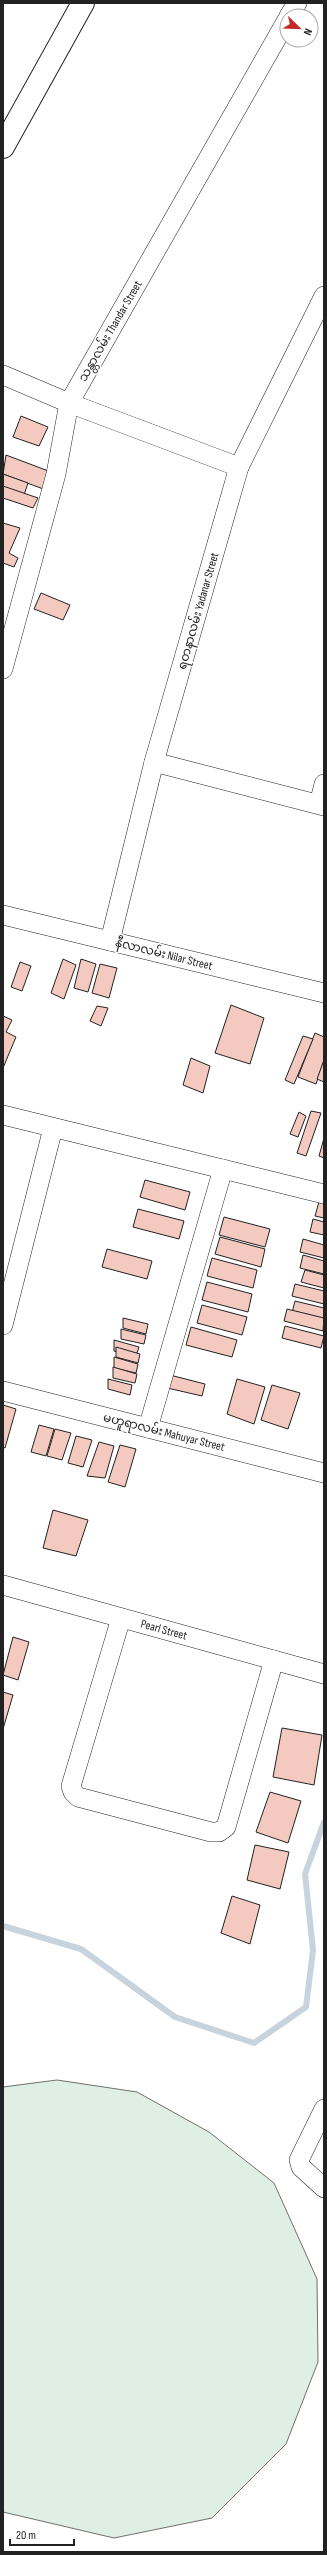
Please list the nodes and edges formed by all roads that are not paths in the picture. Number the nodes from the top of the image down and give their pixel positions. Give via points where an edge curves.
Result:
1 (83, 3) edge
2 (279, 34) edge
3 (3, 147) edge
4 (324, 296) edge
5 (3, 375) edge
6 (69, 403) junction
7 (239, 467) junction
8 (3, 669) edge
9 (154, 762) junction
10 (324, 784) edge
11 (321, 805) edge
12 (3, 915) edge
13 (110, 940) junction
14 (324, 992) edge
15 (3, 1115) edge
16 (53, 1128) junction
17 (223, 1169) junction
18 (324, 1194) edge
19 (3, 1325) edge
20 (3, 1391) edge
21 (148, 1428) junction
22 (323, 1470) edge
23 (3, 1585) edge
24 (121, 1618) junction
25 (274, 1660) junction
26 (324, 1674) edge
27 (324, 2109) edge
28 (324, 2188) edge

1 - 3 main road
2 - 6 street, သန္တာလမ်း Thandar Street
4 - 7 street, ရတနာလမ်း Yadanar Street
5 - 6 street
6 - 7 street
6 - 8 street, သန္တာလမ်း Thandar Street via 54,480
7 - 9 street, ရတနာလမ်း Yadanar Street
9 - 11 street
9 - 13 street, ရတနာလမ်း Yadanar Street
10 - 11 street
12 - 13 street, နီလာလမ်း Nilar Street
13 - 14 street, နီလာလမ်း Nilar Street
15 - 16 street
16 - 17 street
16 - 19 street
17 - 18 street
17 - 21 street
20 - 21 street, မဟူရာလမ်း Mahuyar Street
21 - 22 street, မဟူရာလမ်း Mahuyar Street
23 - 24 street, Pearl Street
24 - 25 street, Pearl Street
24 - 25 street via 71,1786 78,1797 219,1832 226,1827
25 - 26 street, Pearl Street
27 - 28 street via 299,2160 301,2167

